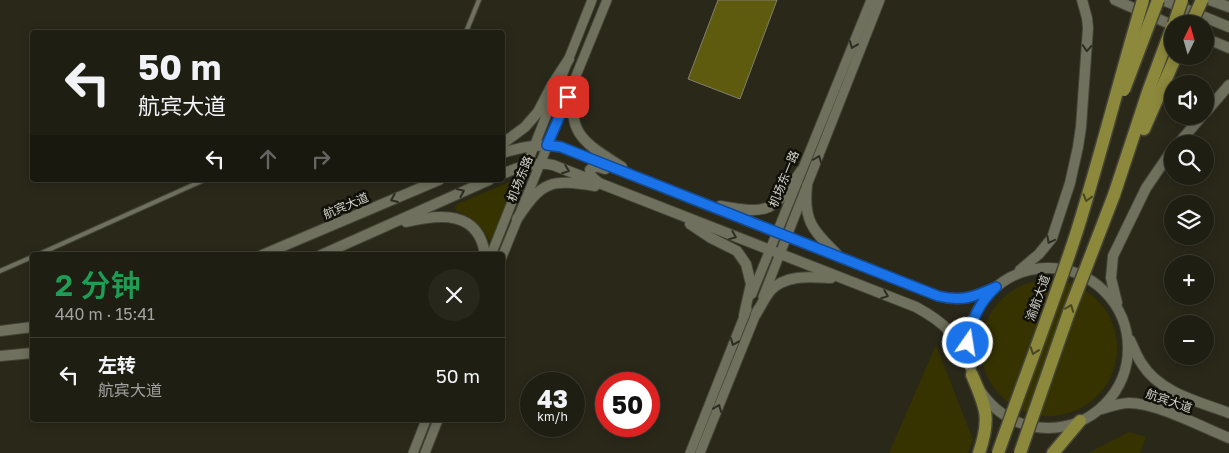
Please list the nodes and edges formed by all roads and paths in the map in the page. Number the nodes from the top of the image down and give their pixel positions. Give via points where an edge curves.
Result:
1 (480, 0) edge
2 (592, 0) edge
3 (607, 0) edge
4 (871, 0) edge
5 (880, 0) edge
6 (1082, 0) edge
7 (1115, 0) edge
8 (1143, 0) edge
9 (1158, 0) edge
10 (1163, 0) edge
11 (1182, 0) edge
12 (1202, 0) edge
13 (1210, 0) edge
14 (1229, 7) edge
15 (1177, 15) edge
16 (1195, 15) edge
17 (1164, 21) edge
18 (1229, 27) edge
19 (467, 30) edge
20 (1214, 42) edge
21 (1229, 48) edge
22 (1164, 49) edge
23 (569, 60) junction
24 (1172, 65) edge
25 (575, 81) junction
26 (1227, 89) edge
27 (1214, 103) edge
28 (1194, 125) edge
29 (1186, 135) edge
30 (505, 142) edge
31 (535, 145) junction
32 (547, 145) junction
33 (1101, 151) junction
34 (505, 152) edge
35 (1164, 162) edge
36 (540, 163) junction
37 (527, 164) junction
38 (801, 171) junction
39 (505, 173) edge
40 (641, 180) junction
41 (200, 182) edge
42 (434, 182) edge
43 (484, 182) edge
44 (601, 184) junction
45 (807, 186) junction
46 (618, 190) junction
47 (1114, 195) junction
48 (698, 202) junction
49 (675, 213) junction
50 (518, 219) junction
51 (383, 227) junction
52 (776, 233) junction
53 (787, 237) junction
54 (769, 250) junction
55 (44, 252) edge
56 (269, 252) edge
57 (328, 252) edge
58 (485, 252) edge
59 (492, 252) edge
60 (504, 252) edge
61 (780, 255) junction
62 (30, 258) edge
63 (841, 258) junction
64 (0, 270) edge
65 (840, 278) junction
66 (1000, 284) junction
67 (1119, 311) junction
68 (756, 314) junction
69 (744, 315) junction
70 (30, 327) edge
71 (0, 330) edge
72 (1127, 331) junction
73 (30, 353) edge
74 (0, 356) edge
75 (971, 370) junction
76 (1099, 410) junction
77 (1229, 413) edge
78 (1080, 421) junction
79 (425, 422) edge
80 (437, 422) edge
81 (1229, 438) edge
82 (413, 453) edge
83 (425, 453) edge
84 (690, 453) edge
85 (700, 453) edge
86 (979, 453) edge
87 (998, 453) edge
88 (1020, 453) edge
89 (1053, 453) edge

1 - 19 lane
2 - 23 street, 机场东路
3 - 25 street, 机场东路
4 -> 38 street, 机场东一路
45 -> 5 street, 机场东一路
6 -> 66 main road via 1088,18 1088,37 1081,127 1070,183 1046,247
7 - 17 main road
8 - 33 highway, bridge
9 - 33 highway, bridge
10 - 18 main road
11 - 15 highway, bridge
12 - 16 highway, bridge
13 - 14 main road
20 - 21 main road
22 - 47 highway
23 - 30 main road via 538,112
23 - 31 street, 机场东路
24 - 47 highway
25 - 32 street, 机场东路
25 - 40 main road via 572,111 580,136
26 - 27 main road
28 - 29 main road
31 - 32 main road
31 - 34 main road
31 - 37 street, 机场东路
32 - 36 street, 机场东路
32 - 40 main road via 561,147
33 -> 87 highway, 渝航大道, bridge via 1076,233
35 - 67 main road via 1146,188 1113,256 1111,278
36 - 37 main road
36 -> 44 main road
36 - 50 street, 机场东路
37 - 39 main road
37 - 59 street, 机场东路
38 - 48 main road via 784,197 763,209 742,210
38 - 52 street, 机场东一路
40 - 44 main road via 597,166 591,168 589,173
40 - 48 main road
41 - 55 lane
42 -> 56 main road, 航宾大道
51 -> 43 main road
44 - 46 main road
45 - 53 street, 机场东一路
45 - 63 main road via 808,219 818,235
46 - 49 main road
46 - 50 main road via 572,183 554,184 536,193
88 -> 47 highway, bridge
48 - 52 main road
49 -> 54 main road
49 - 69 main road via 742,257 751,284
50 - 60 street, 机场东路
51 - 57 main road
51 - 58 main road via 436,216 454,218 475,231
52 - 53 main road
52 - 54 street, 机场东一路
53 - 61 street, 机场东一路
53 - 63 main road
54 - 61 main road
54 - 69 street, 机场东一路
61 - 65 main road
61 - 68 street, 机场东一路
62 - 64 lane
63 - 66 main road via 949,299 970,298
65 - 68 main road via 787,280 769,292
65 -> 75 main road via 916,307 943,323
66 - 67 main road via 1033,269 1063,269 1082,275 1098,286
66 - 75 main road via 982,302 972,322 968,343
67 - 72 main road
85 -> 68 street, 机场东一路
69 -> 84 street, 机场东一路
70 - 71 main road
72 - 76 main road via 1128,353 1124,374 1114,394
72 - 77 main road, 航宾大道 via 1142,366 1162,384
73 - 74 main road
75 - 78 main road via 982,395 1012,420 1039,428 1067,426
75 - 86 highway via 987,417
76 - 78 main road
76 - 81 main road, 航宾大道 via 1116,404 1154,407
78 - 89 highway
79 - 82 street
80 - 83 street

